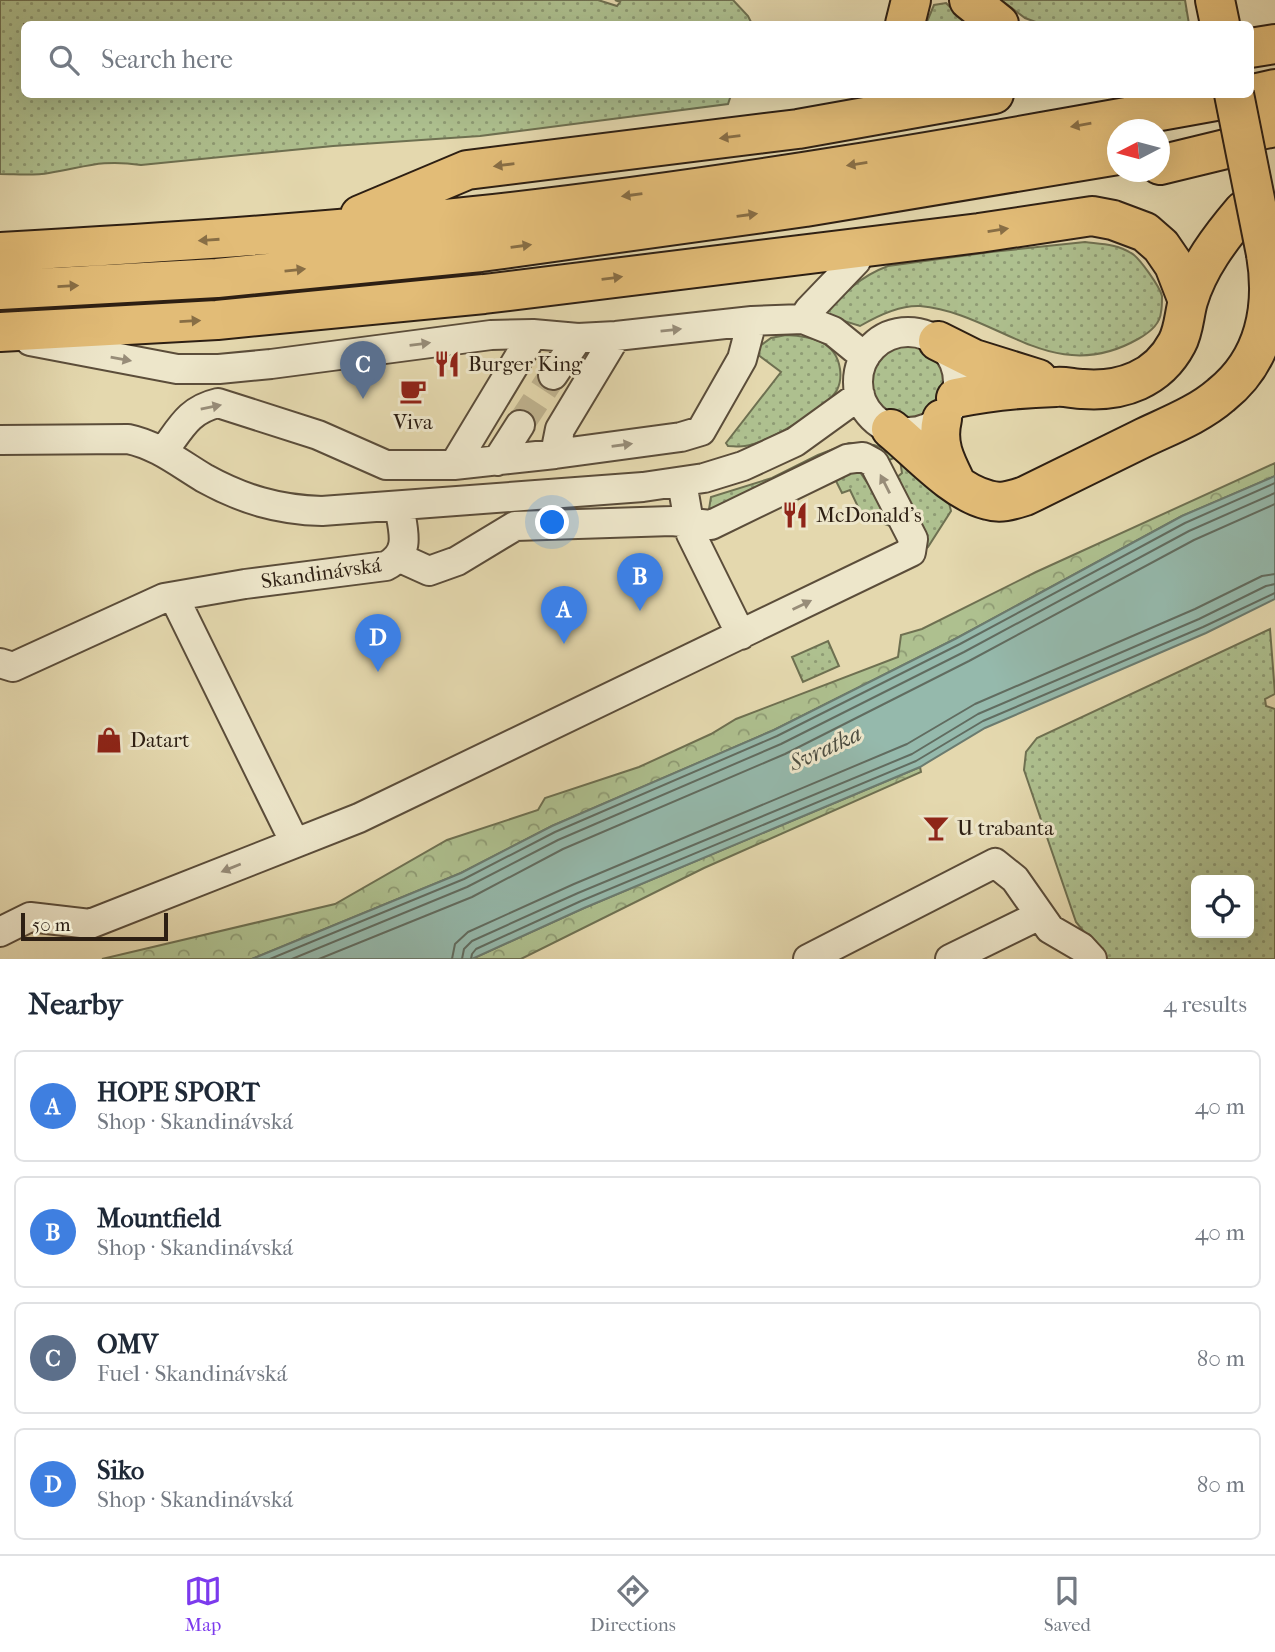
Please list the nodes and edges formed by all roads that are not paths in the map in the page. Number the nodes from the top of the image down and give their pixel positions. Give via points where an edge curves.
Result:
1 (911, 0) edge
2 (969, 0) edge
3 (1216, 0) edge
4 (906, 21) edge
5 (995, 21) edge
6 (1220, 21) edge
7 (1275, 44) edge
8 (1254, 48) edge
9 (852, 98) edge
10 (972, 98) edge
11 (1247, 115) edge
12 (798, 129) junction
13 (1170, 144) edge
14 (1107, 157) edge
15 (1170, 159) edge
16 (1107, 177) edge
17 (1263, 195) edge
18 (326, 230) junction
19 (0, 252) edge
20 (808, 252) junction
21 (856, 261) dead end
22 (0, 290) edge
23 (1188, 301) junction
24 (803, 320) junction
25 (752, 321) junction
26 (533, 334) junction
27 (617, 336) junction
28 (10, 337) edge
29 (578, 338) junction
30 (938, 341) junction
31 (864, 357) junction
32 (553, 375) tunnel mouth
33 (1060, 386) junction
34 (860, 395) junction
35 (949, 409) junction
36 (520, 425) tunnel mouth
37 (884, 425) junction
38 (804, 437) junction
39 (0, 440) edge
40 (163, 452) junction
41 (555, 454) junction
42 (497, 461) junction
43 (454, 465) junction
44 (682, 482) junction
45 (957, 485) junction
46 (399, 506) junction
47 (688, 523) junction
48 (398, 557) junction
49 (174, 597) junction
50 (741, 635) junction
51 (0, 663) edge
52 (295, 843) junction
53 (1040, 915) junction
54 (0, 932) edge
55 (808, 959) edge
56 (950, 959) edge
57 (1092, 959) edge

1 - 4 highway
2 - 5 highway
3 - 6 highway
7 - 8 highway
9 - 12 highway
10 - 12 highway
11 - 13 highway
11 - 15 highway
11 -> 18 highway via 476,216
11 - 45 highway, bridge via 1270,294 1265,328 1249,364 1221,396 1198,411 1025,496 1006,502 988,500
12 -> 18 highway via 467,170
22 -> 14 highway via 216,278 481,252 805,207
16 - 20 highway via 884,229
17 - 23 highway via 1213,248
18 -> 19 highway
20 -> 23 highway via 1092,216 1145,232 1161,246
28 -> 20 highway via 484,294
21 - 24 street
23 - 33 highway via 1177,342 1152,372 1121,387
24 - 25 street
24 - 31 street via 833,331
27 -> 25 street
41 -> 25 street via 681,437 701,430 741,359
28 -> 26 street via 177,369 219,369 491,335
26 - 29 street
26 - 43 street
27 - 29 street
27 - 41 street via 560,429
29 - 32 street
30 - 31 street via 926,334 898,332 873,345
30 - 33 highway via 974,359
30 - 35 street via 958,373
31 - 34 street
33 - 35 highway via 990,391
34 - 37 street via 869,413
34 - 38 street
35 - 37 street via 918,431
35 - 45 highway via 939,435 940,448
36 - 42 street
37 - 38 street
37 - 45 highway
38 - 44 street via 743,466
39 - 40 street via 114,437
40 -> 43 street via 191,415 218,403 318,435 386,465
40 - 46 street via 227,490 275,508 322,511
41 - 42 street
42 - 43 street
44 - 46 street
44 - 47 street
46 - 48 street, Skandinávská via 405,541
47 - 48 street via 515,526 457,561 429,571
47 - 50 street
50 -> 47 street via 911,552 913,539 874,463 863,457 847,459 712,525
48 - 49 street, Skandinávská via 381,567
49 - 51 street, Skandinávská via 13,667
49 - 52 street
50 - 52 street via 359,818
52 -> 54 street via 90,924 30,917
53 - 55 street via 1015,879 995,863
53 - 56 street
53 - 57 street via 1050,929

